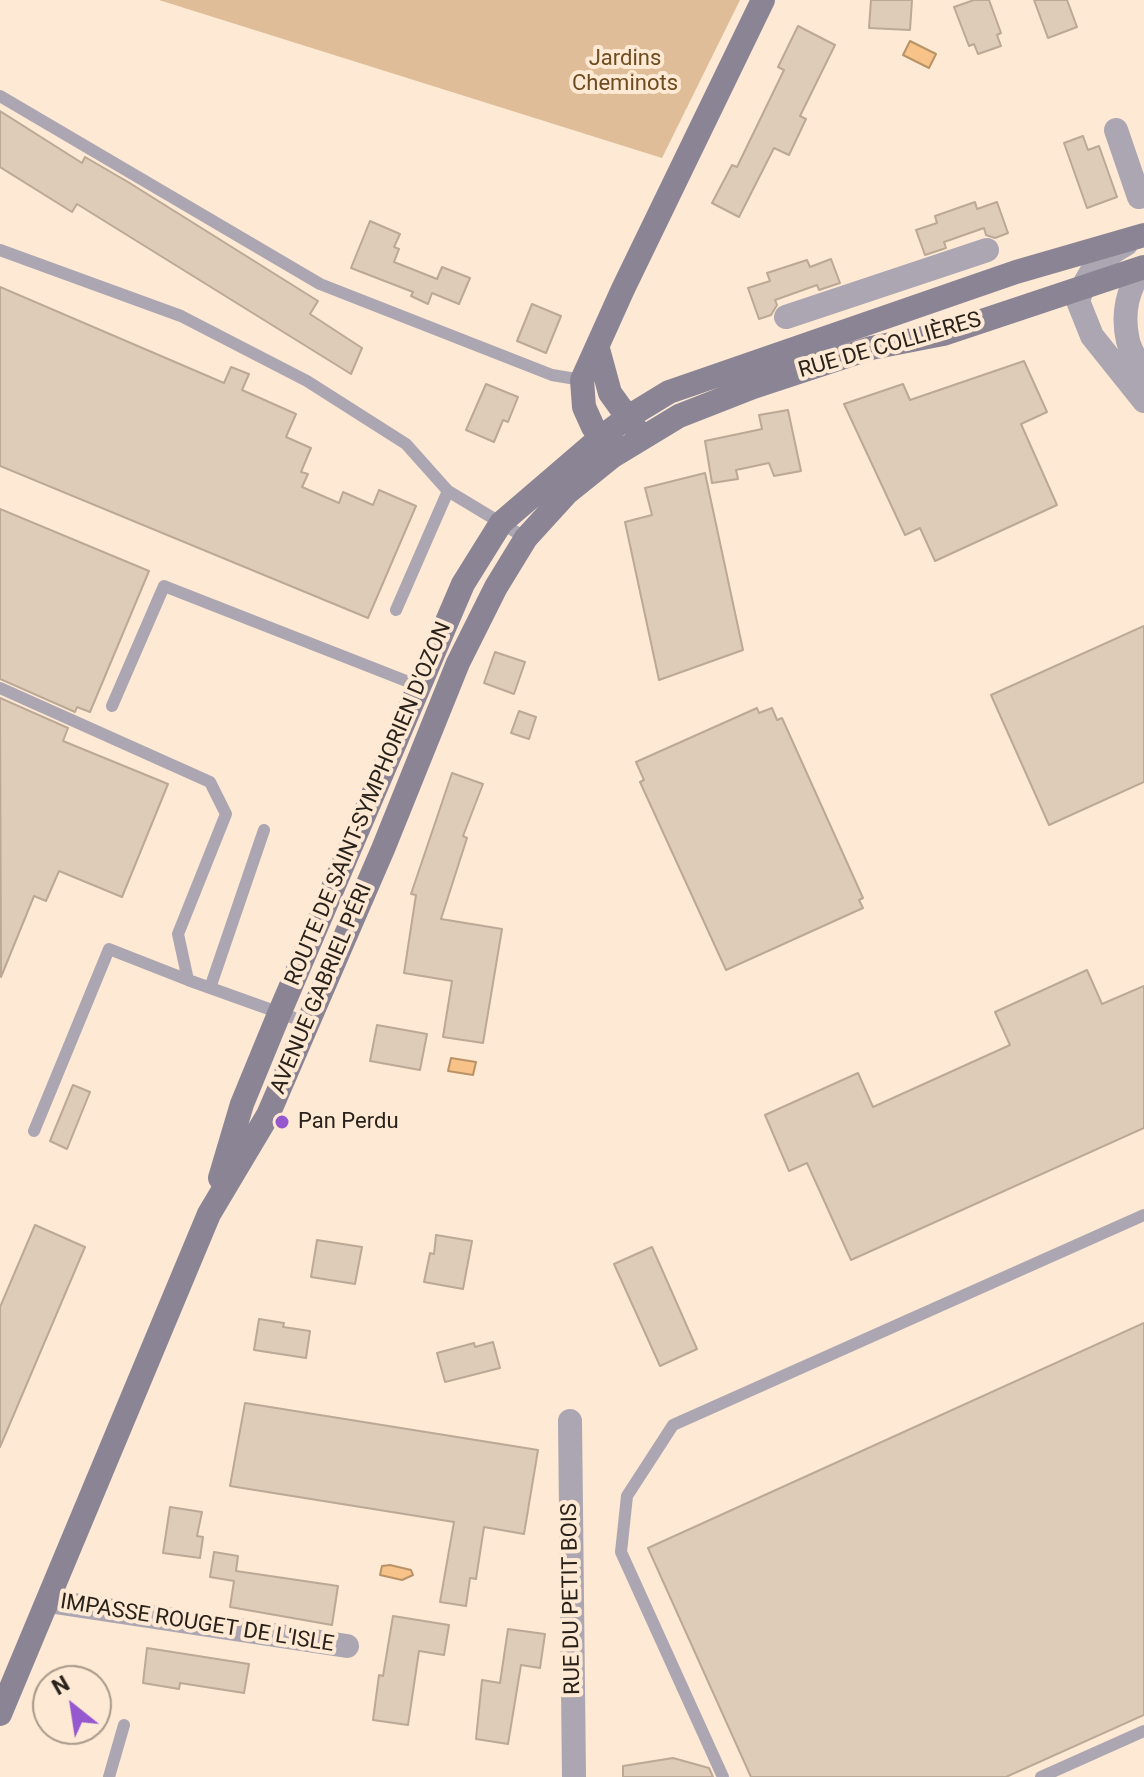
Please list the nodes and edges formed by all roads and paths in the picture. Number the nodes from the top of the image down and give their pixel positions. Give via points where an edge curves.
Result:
1 (763, 0) edge
2 (0, 96) edge
3 (1116, 130) dead end
4 (1144, 196) edge
5 (1139, 237) edge
6 (0, 250) edge
7 (987, 250) dead end
8 (1143, 268) edge
9 (888, 283) junction
10 (1082, 287) junction
11 (899, 313) junction
12 (786, 317) dead end
13 (598, 349) junction
14 (1144, 376) edge
15 (582, 380) junction
16 (1144, 401) edge
17 (634, 427) junction
18 (607, 447) junction
19 (448, 491) junction
20 (501, 523) junction
21 (526, 538) junction
22 (396, 610) dead end
23 (419, 686) junction
24 (0, 688) edge
25 (112, 706) dead end
26 (264, 830) dead end
27 (353, 838) junction
28 (383, 849) junction
29 (188, 980) junction
30 (210, 988) junction
31 (279, 1014) junction
32 (308, 1023) junction
33 (34, 1131) dead end
34 (209, 1214) junction
35 (1144, 1215) edge
36 (570, 1421) dead end
37 (48, 1601) junction
38 (347, 1646) dead end
39 (0, 1714) edge
40 (124, 1725) dead end
41 (1144, 1731) edge
42 (109, 1777) edge
43 (574, 1777) edge
44 (723, 1777) edge
45 (1041, 1777) edge

1 - 13 main road
2 - 15 lane via 320,284 552,375
3 - 4 street via 1139,197
5 - 10 street via 1103,257
5 - 11 main road, RUE DE COLLIÈRES
6 - 19 lane via 181,316 307,381 406,444
7 - 9 street
8 - 10 main road, RUE DE COLLIÈRES
8 - 14 street via 1126,301 1128,342
9 - 11 street, RUE DE COLLIÈRES
9 - 12 street
10 - 16 street via 1078,301 1092,336
10 - 17 main road, RUE DE COLLIÈRES via 943,334 871,348
11 - 17 main road, RUE DE COLLIÈRES via 669,392
13 - 15 main road
13 - 17 main road via 610,393
15 - 18 main road via 584,407
17 - 18 main road, ROUTE DE SAINT-SYMPHORIEN D'OZON
18 - 20 main road, ROUTE DE SAINT-SYMPHORIEN D'OZON
18 - 21 main road, AVENUE GABRIEL PÉRI
19 - 20 lane
19 - 22 lane
20 - 21 lane
20 - 23 main road, ROUTE DE SAINT-SYMPHORIEN D'OZON via 463,584
21 - 28 main road, AVENUE GABRIEL PÉRI via 458,663
23 - 25 lane via 164,586
23 - 27 main road, ROUTE DE SAINT-SYMPHORIEN D'OZON
24 - 29 lane via 210,782 226,814 178,934
26 - 30 lane
27 - 28 main road
27 - 31 main road, ROUTE DE SAINT-SYMPHORIEN D'OZON
28 - 32 main road, AVENUE GABRIEL PÉRI
29 - 30 lane
29 - 33 lane via 109,949
30 - 31 lane
31 - 32 lane
31 - 34 main road, ROUTE DE SAINT-SYMPHORIEN D'OZON via 242,1104
32 - 34 main road, AVENUE GABRIEL PÉRI via 268,1115
34 - 37 main road, AVENUE GABRIEL PÉRI
35 - 44 lane via 673,1425 627,1496 621,1552
36 - 43 street, RUE DU PETIT BOIS
37 - 38 street, IMPASSE ROUGET DE L'ISLE
37 - 39 main road, AVENUE GABRIEL PÉRI
40 - 42 lane
41 - 45 lane

